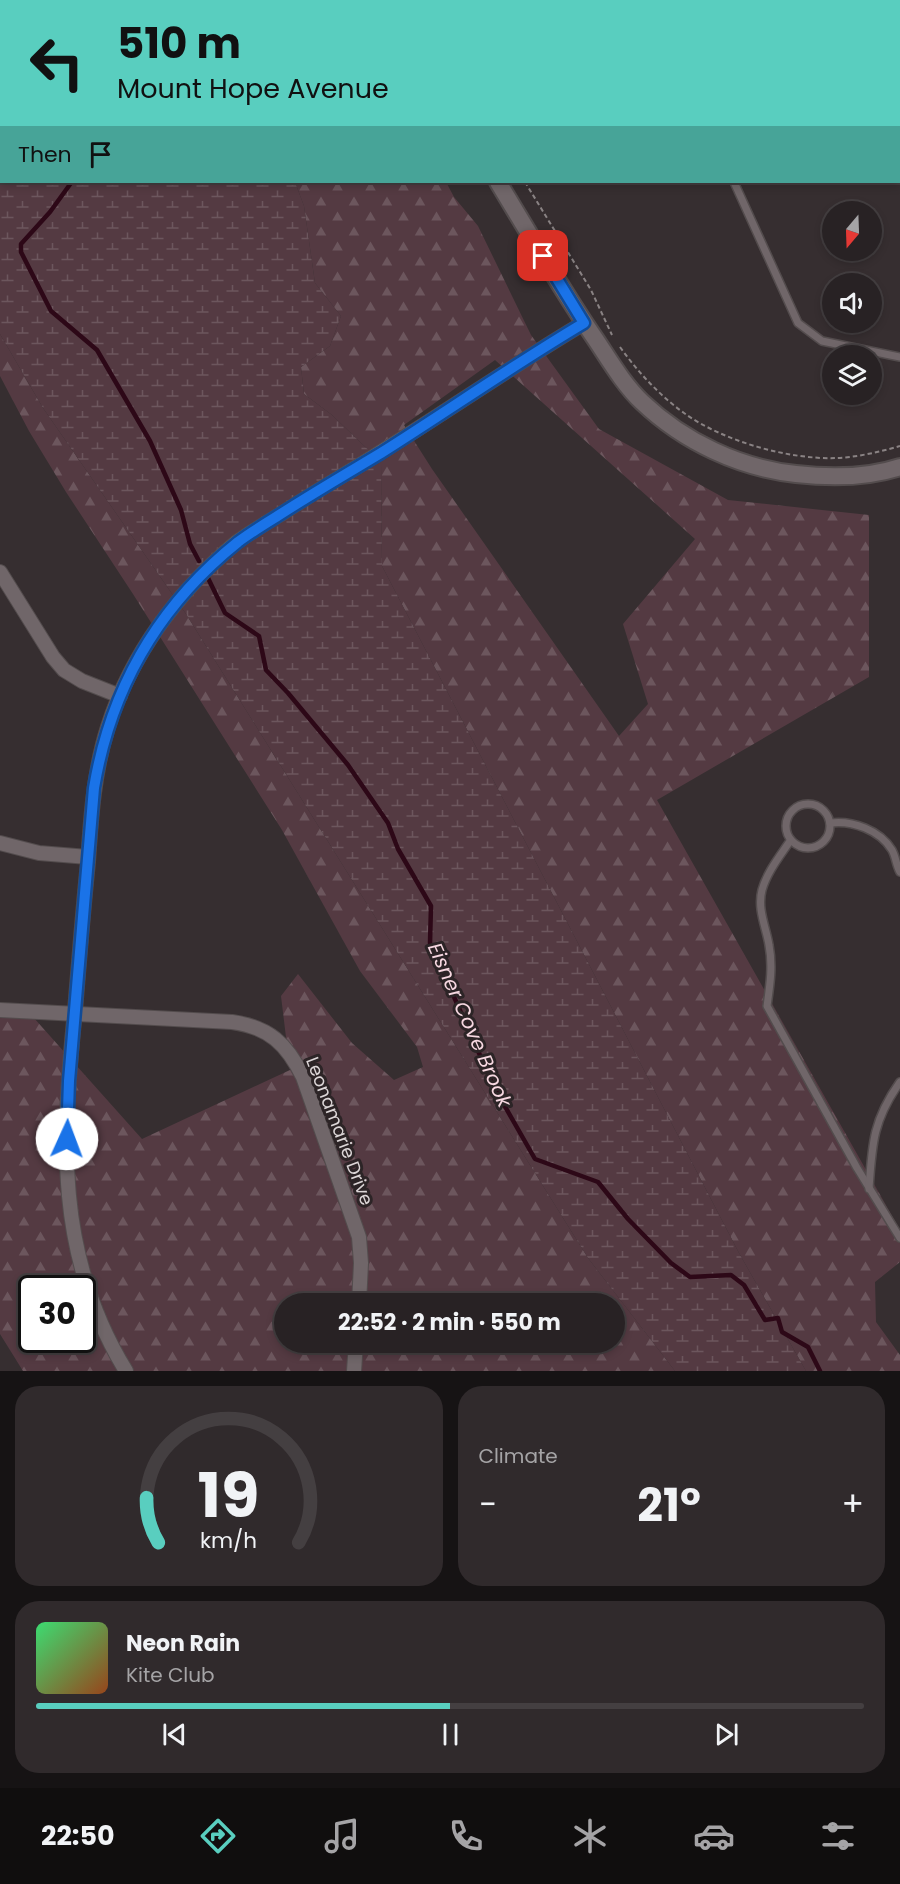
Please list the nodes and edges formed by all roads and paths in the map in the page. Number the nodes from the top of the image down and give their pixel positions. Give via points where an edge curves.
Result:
1 (499, 183) edge
2 (526, 183) edge
3 (734, 183) edge
4 (584, 323) junction
5 (612, 336) dead end
6 (618, 343) dead end
7 (900, 357) edge
8 (900, 446) edge
9 (900, 467) edge
10 (0, 572) edge
11 (120, 696) junction
12 (830, 823) junction
13 (790, 841) junction
14 (0, 843) edge
15 (88, 857) junction
16 (900, 872) edge
17 (0, 1010) edge
18 (74, 1015) junction
19 (900, 1083) edge
20 (870, 1189) junction
21 (900, 1238) edge
22 (359, 1293) edge
23 (355, 1353) edge
24 (126, 1371) edge
25 (354, 1371) edge

1 - 4 street
2 - 5 path via 591,290
3 - 7 lane via 798,323 822,341
4 - 9 street via 641,401 717,453 779,472 819,477 860,475
4 - 11 street via 238,542 170,610 138,659
6 - 8 path via 642,375 686,414 754,446 810,458 837,458
10 - 11 street via 64,670
11 - 15 street via 99,763
12 - 13 lane via 822,844 811,849
12 - 13 lane via 816,805 793,808 786,818 785,830
12 - 16 lane via 843,821 875,833 892,851
13 - 20 lane via 769,873 760,902 771,962 767,1006
14 - 15 street via 33,852
15 - 18 street
17 - 18 street, Leonamarie Drive
18 - 22 street, Leonamarie Drive via 232,1022 261,1029 279,1041 303,1077 354,1220 361,1254
18 - 24 street via 67,1139 71,1220 90,1297
19 - 20 lane via 875,1128
20 - 21 lane
23 - 25 street

